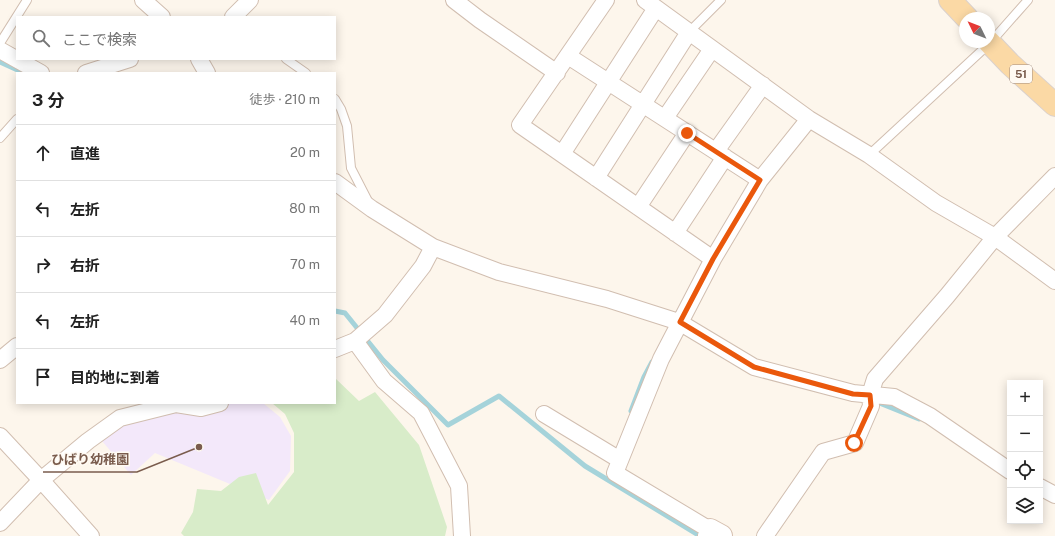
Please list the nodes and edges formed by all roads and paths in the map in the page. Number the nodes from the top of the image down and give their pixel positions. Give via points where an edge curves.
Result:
1 (27, 0) edge
2 (143, 0) edge
3 (250, 0) edge
4 (454, 0) edge
5 (606, 0) edge
6 (721, 0) edge
7 (950, 0) edge
8 (1028, 0) edge
9 (650, 4) edge
10 (961, 12) edge
11 (17, 16) edge
12 (161, 16) edge
13 (234, 16) edge
14 (16, 18) edge
15 (689, 32) junction
16 (995, 36) edge
17 (0, 43) edge
18 (983, 48) edge
19 (995, 48) edge
20 (712, 49) junction
21 (0, 50) edge
22 (568, 56) junction
23 (16, 59) edge
24 (18, 60) edge
25 (127, 60) edge
26 (200, 60) edge
27 (287, 60) edge
28 (39, 72) edge
29 (89, 72) edge
30 (206, 72) edge
31 (305, 72) edge
32 (557, 73) junction
33 (608, 82) junction
34 (763, 86) junction
35 (336, 100) edge
36 (643, 104) junction
37 (1055, 105) edge
38 (665, 118) junction
39 (809, 119) junction
40 (16, 120) edge
41 (687, 133) junction
42 (0, 138) edge
43 (562, 154) junction
44 (720, 154) junction
45 (869, 155) junction
46 (1055, 176) edge
47 (596, 178) junction
48 (760, 180) junction
49 (336, 183) edge
50 (638, 207) junction
51 (372, 209) junction
52 (675, 232) junction
53 (995, 237) junction
54 (433, 246) junction
55 (713, 259) junction
56 (1055, 281) edge
57 (680, 322) junction
58 (355, 341) junction
59 (16, 347) edge
60 (336, 349) edge
61 (0, 360) edge
62 (870, 395) junction
63 (176, 404) edge
64 (216, 404) edge
65 (544, 414) dead end
66 (0, 436) edge
67 (620, 460) junction
68 (1007, 469) edge
69 (41, 480) junction
70 (1042, 488) edge
71 (1055, 495) edge
72 (0, 524) edge
73 (712, 534) edge
74 (91, 536) edge
75 (462, 536) edge
76 (765, 536) edge

1 - 11 lane
2 - 12 street
3 - 13 street
4 - 32 street
5 - 22 street
6 - 15 lane
7 - 10 main road
8 - 16 lane
9 - 15 street
9 - 33 street
14 - 17 lane
15 - 20 street
15 - 36 street
18 - 45 lane
19 - 37 main road, 51
20 - 34 street
20 - 38 street
21 - 23 street
22 - 32 street
22 - 33 street
24 - 28 street
25 - 29 street
26 - 30 street
27 - 31 lane
32 - 43 street via 520,125
33 - 36 street
33 - 43 street
34 - 39 street
34 - 44 street
35 - 51 lane via 347,126 351,168
36 - 38 street
36 - 47 street
38 - 41 street
39 - 45 street
39 - 48 street
40 - 42 lane
41 - 44 street
41 - 50 street
43 - 47 street
44 - 48 street
44 - 52 street
45 - 53 street via 936,203
46 - 53 street
47 - 50 street
48 - 55 street
49 - 51 street
50 - 52 street
51 - 54 street
52 - 55 street
53 - 56 street
53 - 62 street via 875,379
54 - 57 street via 499,272 607,299
54 - 58 street via 423,266 385,315
55 - 57 street
57 - 62 street via 754,367 853,394
57 - 67 street via 661,359
58 - 60 street
58 - 75 street via 384,381 421,413 459,486
59 - 61 street
62 - 68 street via 894,397 930,416
62 - 76 street via 871,406 854,443 823,452
63 - 64 street via 201,408
63 - 69 street via 120,418
65 - 67 street
66 - 69 street
67 - 73 street via 616,473
69 - 72 street
69 - 74 street
70 - 71 street

